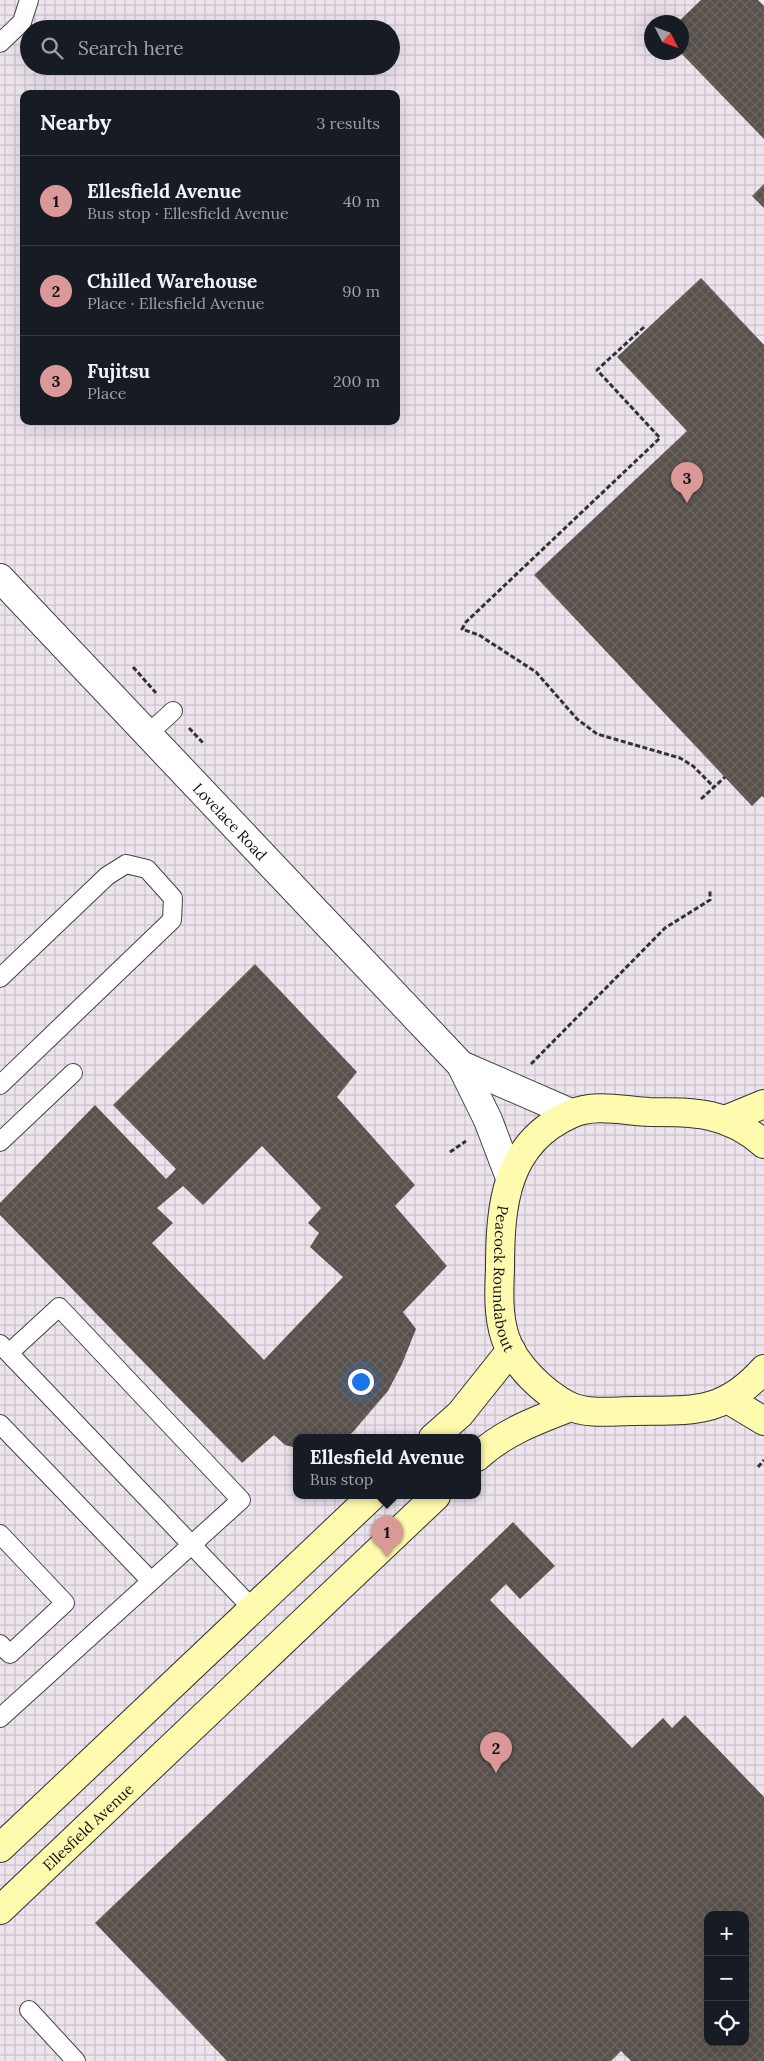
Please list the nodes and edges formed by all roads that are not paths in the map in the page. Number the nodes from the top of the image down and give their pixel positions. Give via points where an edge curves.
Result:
1 (29, 0) edge
2 (23, 20) edge
3 (20, 24) edge
4 (0, 43) edge
5 (0, 578) edge
6 (173, 711) dead end
7 (149, 733) junction
8 (0, 978) edge
9 (461, 1065) junction
10 (73, 1073) dead end
11 (0, 1085) edge
12 (764, 1104) edge
13 (571, 1113) junction
14 (725, 1120) junction
15 (0, 1142) edge
16 (764, 1144) edge
17 (510, 1178) junction
18 (4, 1349) edge
19 (511, 1350) junction
20 (764, 1368) edge
21 (729, 1400) junction
22 (571, 1407) junction
23 (764, 1421) edge
24 (0, 1424) edge
25 (438, 1434) edge
26 (481, 1453) edge
27 (369, 1499) edge
28 (433, 1499) edge
29 (0, 1534) edge
30 (192, 1545) junction
31 (151, 1581) junction
32 (252, 1608) junction
33 (0, 1644) edge
34 (0, 1718) edge
35 (0, 1848) edge
36 (0, 1910) edge
37 (29, 2010) dead end
38 (76, 2061) edge

1 - 2 lane
3 - 4 lane
5 - 7 street, Lovelace Road
6 - 7 lane
7 - 9 street, Lovelace Road
8 - 11 lane via 107,876 126,864 147,869 173,898 172,920
9 - 13 street, Lovelace Road
9 - 17 street, Lovelace Road via 488,1120
10 - 15 lane
12 - 14 street
13 - 14 street, Peacock Roundabout via 593,1109 696,1112
13 - 17 street, Peacock Roundabout via 523,1150
14 - 16 street, Peacock Roundabout
17 - 19 street, Peacock Roundabout via 504,1197 500,1234 499,1308
18 - 30 lane
18 - 30 lane via 59,1307 241,1500
19 - 22 street, Peacock Roundabout via 538,1383
19 - 25 street via 460,1414
20 - 21 street, Peacock Roundabout
21 - 22 street, Peacock Roundabout via 693,1411 590,1411
21 - 23 street
22 - 26 street via 516,1429
24 - 31 lane
27 - 32 street
28 - 36 street, Ellesfield Avenue
29 - 33 lane via 65,1603 10,1654
30 - 31 lane
30 - 32 lane
31 - 34 lane
32 - 35 street
37 - 38 lane

